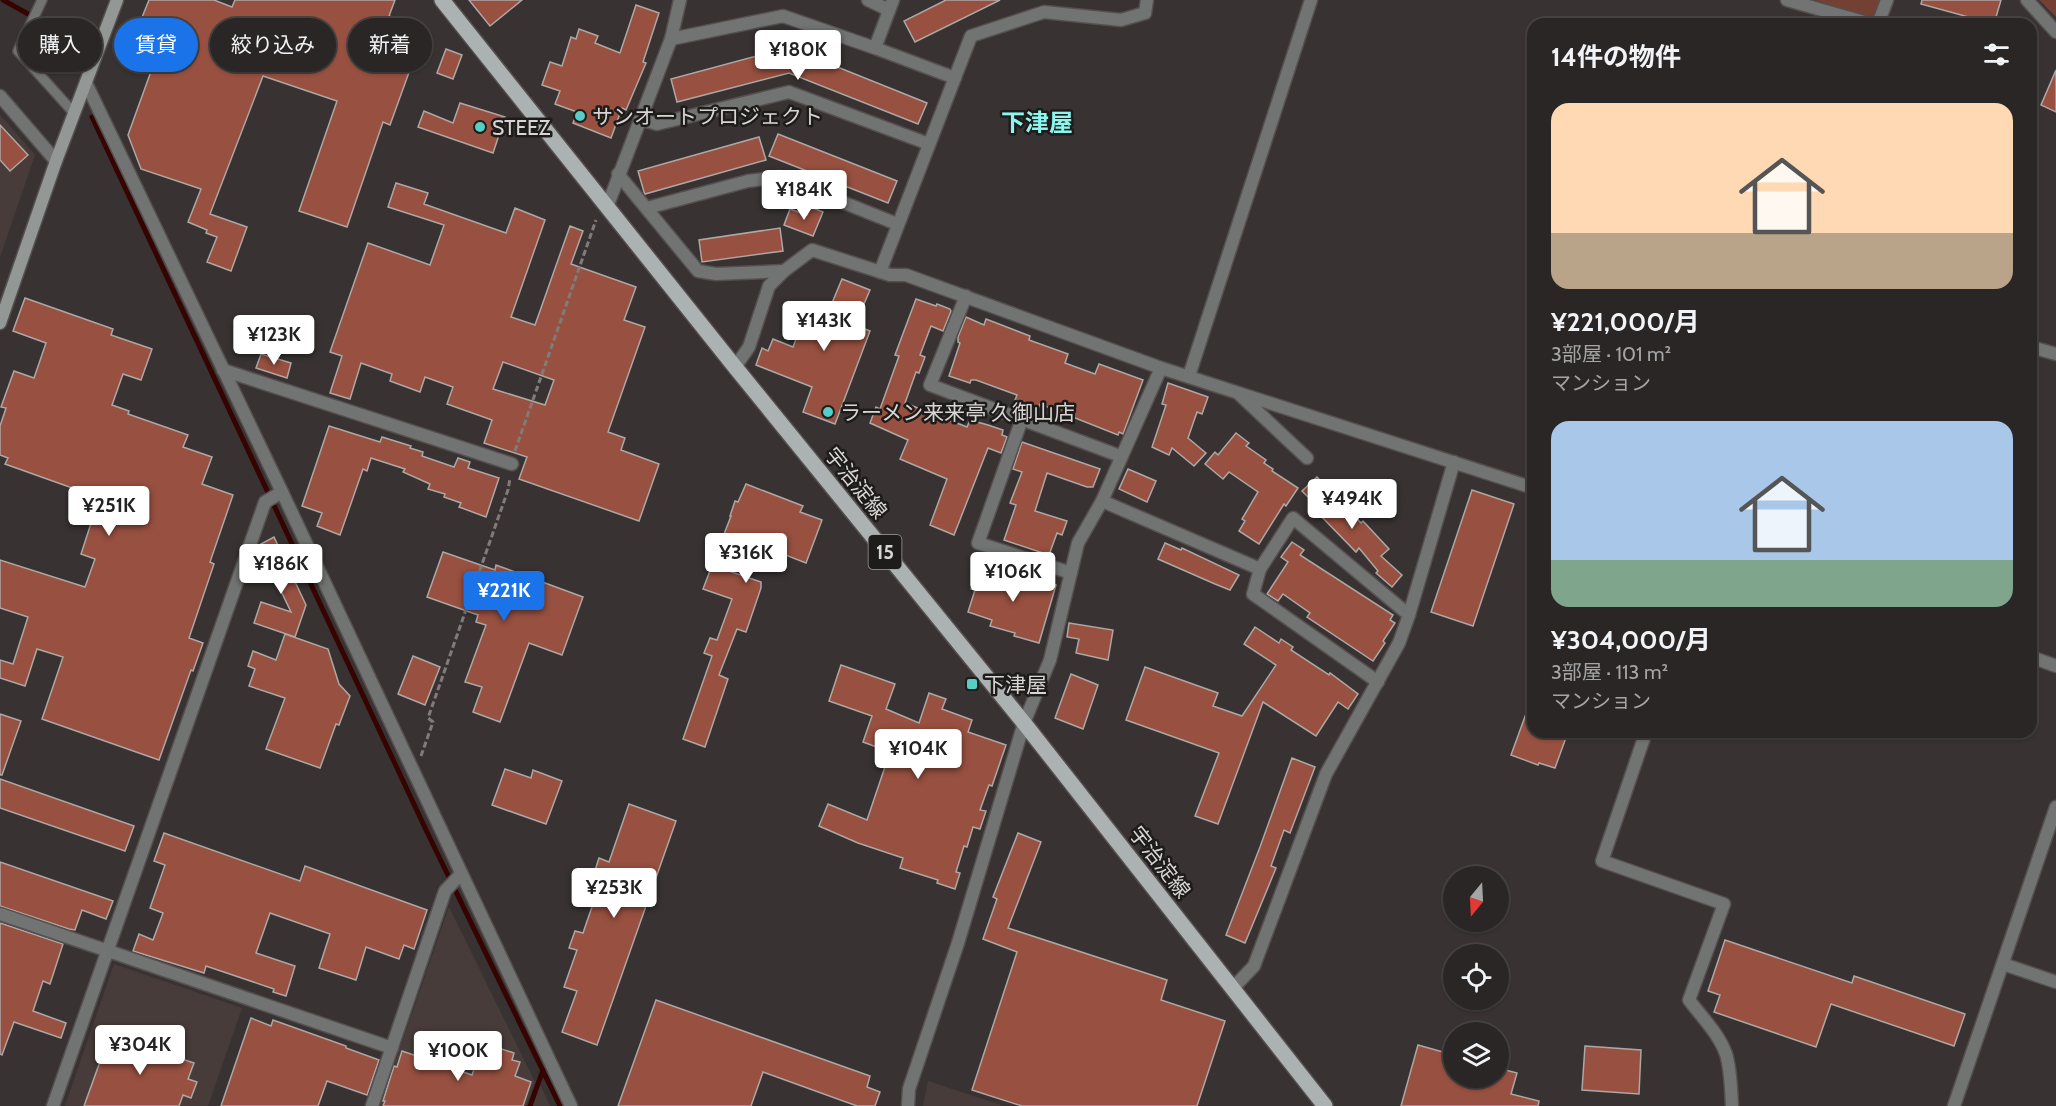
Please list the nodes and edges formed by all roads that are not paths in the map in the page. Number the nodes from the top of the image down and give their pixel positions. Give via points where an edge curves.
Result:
1 (42, 0) edge
2 (117, 0) edge
3 (442, 0) edge
4 (680, 0) edge
5 (868, 0) edge
6 (1147, 0) edge
7 (1311, 0) edge
8 (1787, 0) edge
9 (1887, 0) edge
10 (2027, 0) edge
11 (891, 5) edge
12 (1849, 18) edge
13 (1880, 18) edge
14 (2056, 32) edge
15 (671, 39) junction
16 (874, 48) junction
17 (955, 78) junction
18 (86, 83) junction
19 (0, 96) edge
20 (75, 113) junction
21 (640, 119) junction
22 (929, 144) junction
23 (56, 161) junction
24 (618, 174) junction
25 (607, 207) junction
26 (647, 208) junction
27 (897, 224) junction
28 (784, 270) junction
29 (880, 272) junction
30 (966, 296) junction
31 (0, 323) edge
32 (2037, 349) edge
33 (2056, 354) edge
34 (735, 367) junction
35 (1161, 368) junction
36 (223, 370) junction
37 (1189, 376) junction
38 (1237, 392) junction
39 (1022, 419) junction
40 (1120, 456) junction
41 (1306, 458) dead end
42 (1454, 462) junction
43 (512, 464) dead end
44 (1527, 486) edge
45 (282, 492) junction
46 (1102, 501) junction
47 (1260, 569) junction
48 (1071, 573) junction
49 (1409, 615) junction
50 (2037, 659) edge
51 (2056, 666) edge
52 (1378, 682) junction
53 (1024, 723) junction
54 (1644, 738) edge
55 (2056, 807) edge
56 (461, 874) junction
57 (0, 914) edge
58 (108, 950) junction
59 (2003, 964) junction
60 (2056, 982) edge
61 (1232, 989) junction
62 (392, 1048) junction
63 (53, 1106) edge
64 (372, 1106) edge
65 (571, 1106) edge
66 (908, 1106) edge
67 (1325, 1106) edge
68 (1732, 1106) edge
69 (1954, 1106) edge

1 - 20 lane via 18,51
2 - 18 street
3 - 25 main road, 宇治淀線 / 15
4 - 15 street
5 - 11 street
6 - 17 street via 1145,13 1121,20 1044,12 971,36
7 - 37 street
8 - 12 street
9 - 13 street
10 - 14 street
11 - 16 street
15 - 16 street via 783,16
15 - 21 street
16 - 17 street
17 - 22 street
18 - 20 street
18 - 36 street
19 - 23 street
20 - 23 street
21 - 22 street via 657,124 789,92
21 - 24 street
22 - 27 street
23 - 31 street
24 - 25 street
24 - 26 street
25 - 34 main road, 宇治淀線 / 15
26 - 27 street via 748,181 780,177
26 - 28 street via 698,271 716,274
27 - 29 street
28 - 29 street via 812,250
28 - 34 street via 769,286 749,347
29 - 30 street via 906,275
30 - 35 street
30 - 39 street via 930,385
32 - 33 street
34 - 53 main road, 宇治淀線 / 15
35 - 37 street
35 - 40 street
36 - 43 street
36 - 45 street
37 - 38 street
38 - 41 street
38 - 42 street
39 - 40 street
39 - 48 street via 978,543
40 - 46 street
42 - 44 street
42 - 49 street
45 - 56 street
45 - 58 street via 265,502
46 - 47 street
46 - 48 street via 1078,543
47 - 49 street via 1293,518
47 - 52 street via 1253,594
48 - 53 street via 1050,660
49 - 52 street
50 - 51 street
52 - 61 street via 1326,774 1254,966
53 - 61 main road, 宇治淀線 / 15
53 - 66 street via 909,1089
54 - 68 street via 1602,861 1724,903 1689,1000 1725,1052
55 - 59 street
56 - 62 street via 445,891
56 - 65 street
57 - 58 street
58 - 62 street
58 - 63 street
59 - 60 street
59 - 69 street
61 - 67 main road, 宇治淀線 / 15
62 - 64 street

